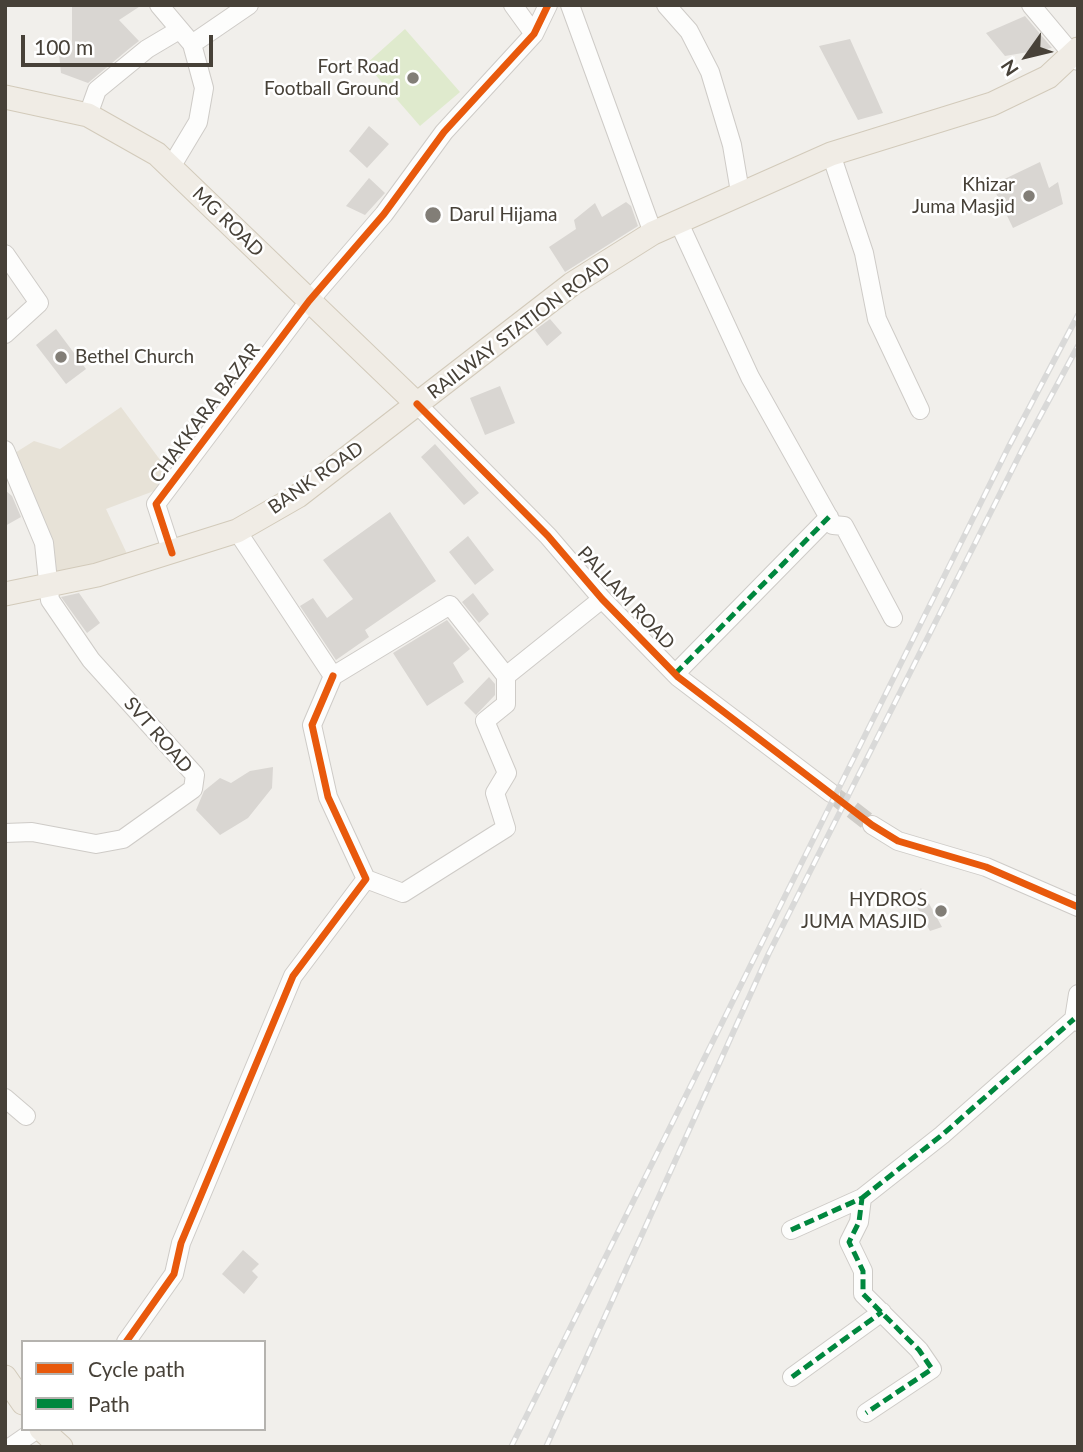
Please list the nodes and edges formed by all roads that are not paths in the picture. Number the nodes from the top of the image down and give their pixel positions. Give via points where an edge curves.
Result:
1 (159, 5) edge
2 (249, 5) edge
3 (513, 5) edge
4 (548, 5) edge
5 (570, 5) edge
6 (666, 5) edge
7 (1031, 5) edge
8 (179, 30) junction
9 (534, 34) junction
10 (192, 44) junction
11 (1075, 54) edge
12 (5, 97) edge
13 (88, 115) junction
14 (831, 154) junction
15 (171, 167) junction
16 (740, 192) junction
17 (679, 223) junction
18 (653, 233) junction
19 (5, 254) edge
20 (309, 301) junction
21 (5, 334) edge
22 (417, 404) junction
23 (920, 410) dead end
24 (5, 450) edge
25 (829, 517) junction
26 (237, 531) junction
27 (172, 552) junction
28 (47, 584) junction
29 (5, 594) edge
30 (602, 599) junction
31 (893, 618) dead end
32 (675, 674) junction
33 (333, 676) junction
34 (506, 676) junction
35 (831, 793) tunnel mouth
36 (872, 825) tunnel mouth
37 (5, 833) edge
38 (366, 879) junction
39 (1078, 908) edge
40 (1078, 994) edge
41 (1076, 1021) edge
42 (5, 1098) edge
43 (26, 1116) dead end
44 (862, 1198) junction
45 (791, 1230) dead end
46 (882, 1312) junction
47 (127, 1340) edge
48 (5, 1377) edge
49 (792, 1377) dead end
50 (21, 1400) edge
51 (866, 1413) dead end
52 (36, 1431) edge
53 (41, 1431) edge
54 (11, 1447) edge
55 (61, 1447) edge

1 - 8 street
2 - 10 street
3 - 9 street
4 - 9 street
5 - 18 street
6 - 16 street via 689,31 710,72 732,145
7 - 11 street
8 - 10 street
8 - 13 street via 147,49 97,90
9 - 20 street via 444,132 384,214
10 - 15 street via 204,88 198,122
11 - 14 main road, RAILWAY STATION ROAD via 1048,77 992,104
12 - 13 main road, MG ROAD
13 - 15 main road, MG ROAD via 157,154
14 - 16 main road, RAILWAY STATION ROAD
14 - 23 street via 864,253 877,319
15 - 20 main road, MG ROAD
16 - 17 main road, RAILWAY STATION ROAD
17 - 18 main road, RAILWAY STATION ROAD
17 - 25 street via 750,377
18 - 22 main road, RAILWAY STATION ROAD via 572,284
19 - 21 street via 39,303
20 - 22 main road, MG ROAD
20 - 27 street, CHAKKARA BAZAR via 156,504
22 - 26 main road, BANK ROAD via 298,496
22 - 30 street, PALLAM ROAD via 548,536
24 - 28 street via 44,543
25 - 31 street via 833,525 844,526
25 - 32 street
26 - 27 main road, BANK ROAD
26 - 33 street
27 - 28 main road, BANK ROAD via 97,575
28 - 29 main road, BANK ROAD
28 - 37 street, SVT ROAD via 50,600 91,660 195,775 193,789 123,839 96,844 32,832
30 - 32 street, PALLAM ROAD
30 - 34 street
32 - 35 street, PALLAM ROAD
33 - 34 street via 450,606
33 - 38 street via 312,725 328,797
34 - 38 street via 506,704 485,721 507,773 495,793 506,828 403,893
36 - 39 street via 898,841 986,867
38 - 47 street via 293,976 181,1243 174,1274
40 - 41 street
41 - 44 street
42 - 43 street
44 - 45 street
44 - 46 street via 859,1222 849,1242 863,1271 863,1294
46 - 49 street
46 - 51 street via 932,1369
48 - 50 main road
52 - 54 street
53 - 55 main road

